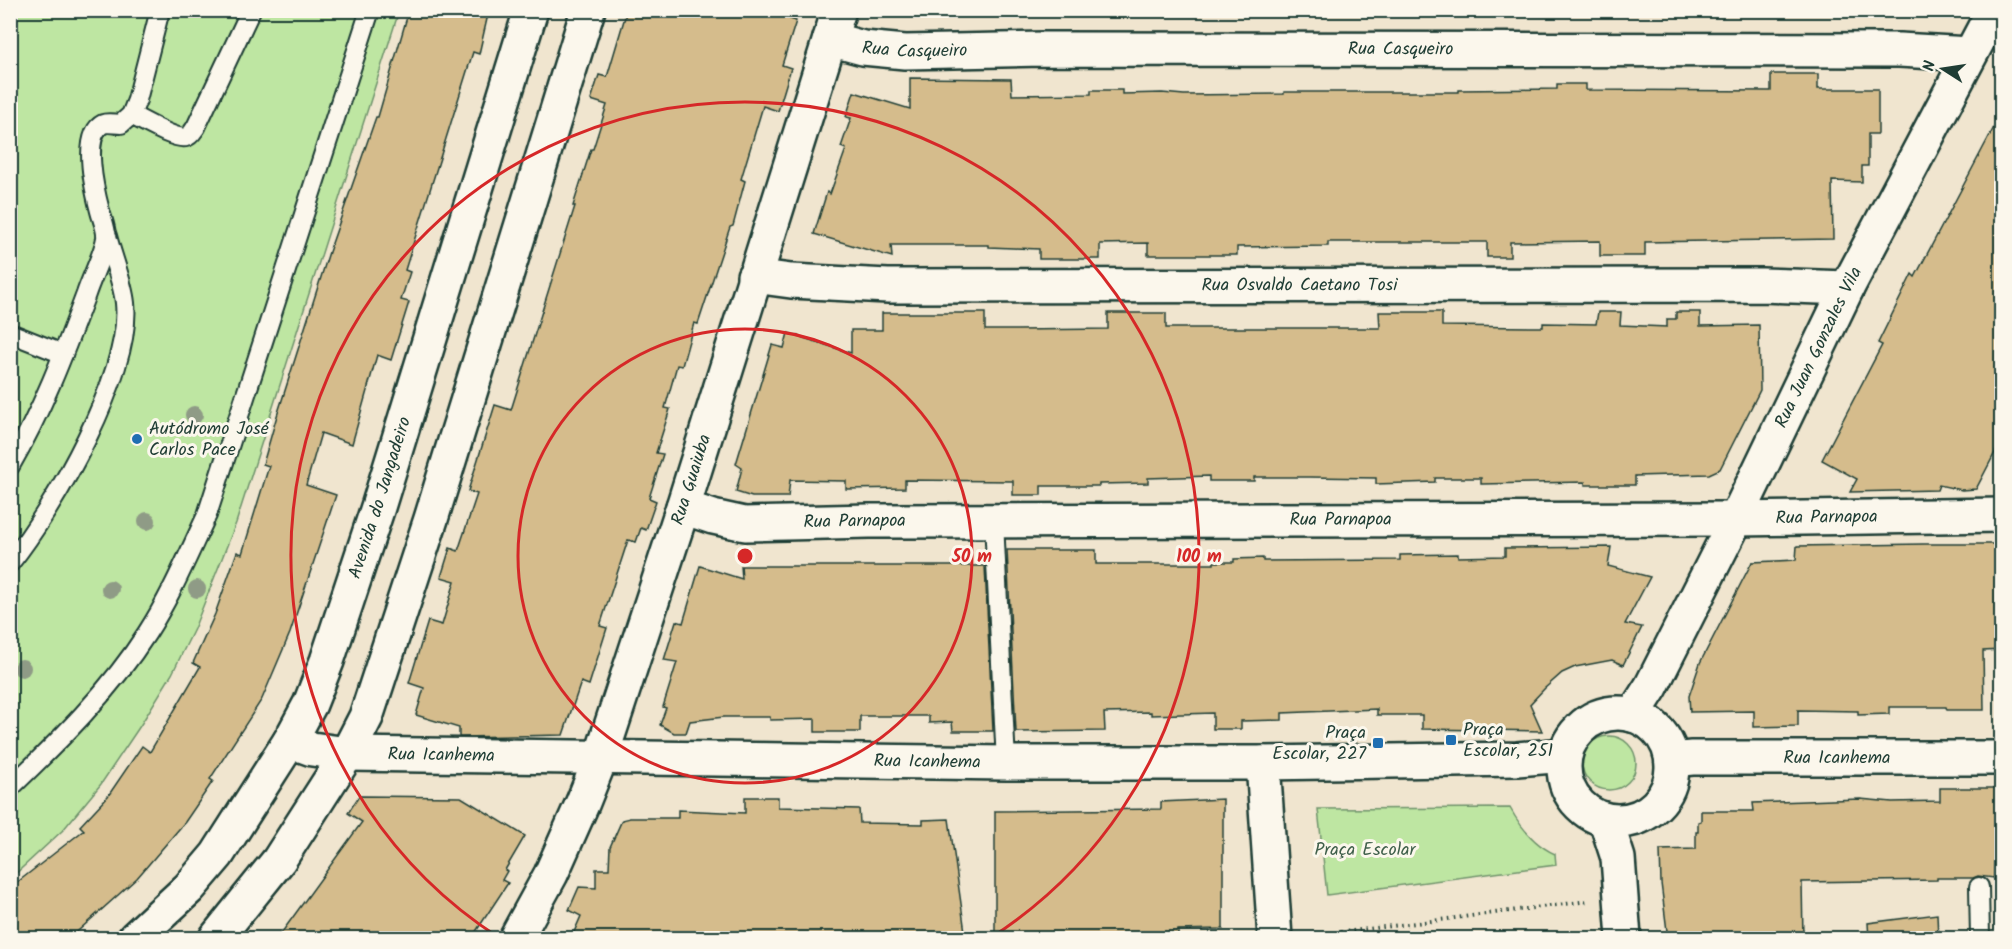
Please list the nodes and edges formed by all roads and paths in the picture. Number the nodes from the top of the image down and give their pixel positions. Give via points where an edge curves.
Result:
1 (160, 10) edge
2 (251, 10) edge
3 (370, 10) edge
4 (531, 10) edge
5 (588, 10) edge
6 (1994, 10) edge
7 (835, 25) edge
8 (1970, 54) junction
9 (131, 115) junction
10 (107, 236) junction
11 (754, 276) junction
12 (1847, 288) junction
13 (10, 333) edge
14 (63, 354) junction
15 (10, 466) edge
16 (683, 507) junction
17 (2001, 515) edge
18 (1736, 519) junction
19 (994, 522) junction
20 (10, 563) edge
21 (1644, 721) junction
22 (290, 741) junction
23 (347, 754) junction
24 (1565, 755) junction
25 (601, 757) junction
26 (2001, 758) edge
27 (1672, 760) junction
28 (1005, 763) junction
29 (1263, 763) junction
30 (10, 788) edge
31 (1640, 817) junction
32 (1606, 820) junction
33 (1618, 858) junction
34 (1979, 886) dead end
35 (1621, 897) junction
36 (1288, 938) edge
37 (135, 939) edge
38 (216, 939) edge
39 (516, 939) edge
40 (1624, 939) edge
41 (1980, 939) edge

1 - 9 lane
2 - 9 lane via 191,135 175,135
3 - 30 lane via 202,525 174,586 147,633 99,698
4 - 22 street, Avenida do Jangadeiro via 378,507 327,661
5 - 23 street via 431,519 366,717
6 - 8 street, Rua Juan Gonzales Vila
7 - 8 street, Rua Casqueiro via 863,48 905,52 1899,50
7 - 11 street, Rua Guaiuba
8 - 12 street, Rua Juan Gonzales Vila
9 - 10 lane via 121,124 101,125 92,140 95,193
10 - 14 lane
10 - 20 lane via 125,303 117,359 79,454 53,501
11 - 12 street, Rua Osvaldo Caetano Tosi via 888,286
11 - 16 street, Rua Guaiuba
12 - 18 street, Rua Juan Gonzales Vila
13 - 14 lane
14 - 15 lane via 33,426
16 - 19 street, Rua Parnapoa via 745,524
16 - 25 street, Rua Guaiuba
17 - 18 street, Rua Parnapoa
18 - 19 street, Rua Parnapoa
18 - 21 street, Rua Juan Gonzales Vila via 1651,687
19 - 28 lane
21 - 24 street via 1611,714 1591,720 1570,741
21 - 27 street via 1669,748
22 - 23 street, Rua Icanhema
22 - 37 street, Avenida do Jangadeiro via 217,855 189,888
23 - 25 street, Rua Icanhema
23 - 38 street via 279,860
24 - 29 street, Rua Icanhema
24 - 32 street via 1568,789 1590,814
25 - 28 street, Rua Icanhema
25 - 39 street, Rua Guaiuba via 551,874
26 - 27 street, Rua Icanhema
27 - 31 street via 1665,794
28 - 29 street, Rua Icanhema
29 - 36 street
31 - 32 street
31 - 33 street
32 - 33 street
33 - 35 street
34 - 41 lane
35 - 36 path
35 - 40 street

